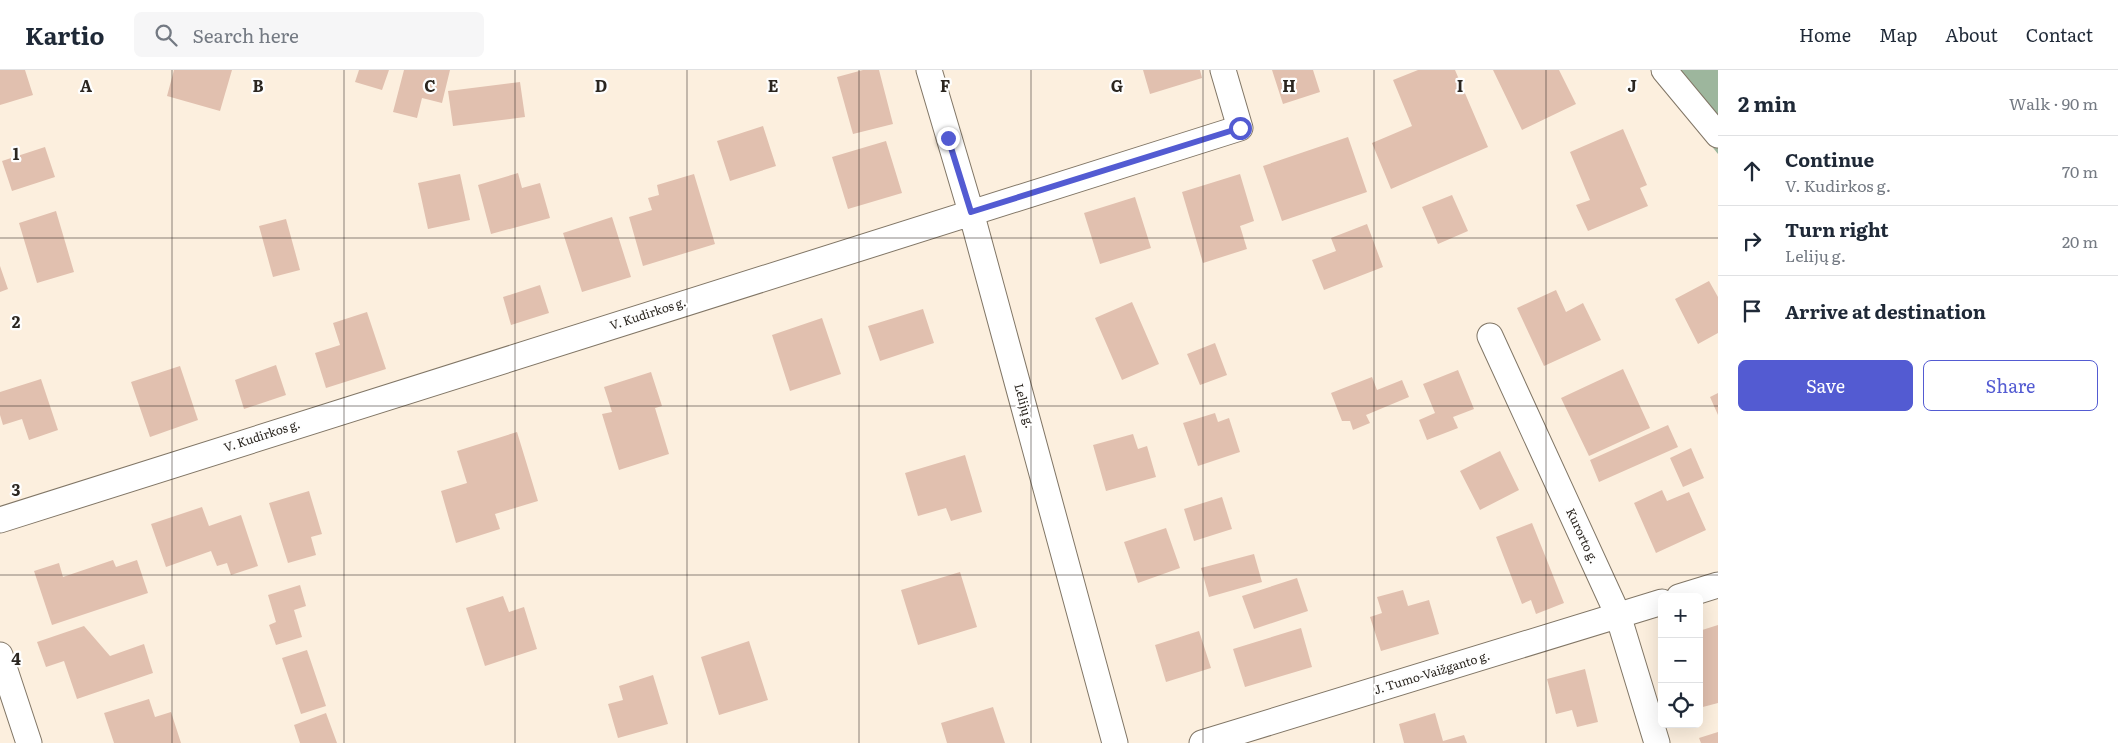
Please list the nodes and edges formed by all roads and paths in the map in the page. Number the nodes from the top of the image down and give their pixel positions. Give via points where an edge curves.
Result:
1 (929, 70) edge
2 (1223, 70) edge
3 (1664, 70) edge
4 (1718, 135) edge
5 (971, 212) junction
6 (1490, 336) dead end
7 (0, 520) edge
8 (1718, 584) edge
9 (1690, 593) edge
10 (1658, 603) edge
11 (1618, 616) junction
12 (0, 655) edge
13 (29, 743) edge
14 (1115, 743) edge
15 (1202, 743) edge
16 (1657, 743) edge

1 - 5 street, Lelijų g.
2 - 5 street, V. Kudirkos g. via 1240,128
3 - 4 street
5 - 7 street, V. Kudirkos g.
5 - 14 street, Lelijų g.
6 - 11 street, Kurorto g.
8 - 9 street
10 - 11 street, J. Tumo-Vaižganto g.
11 - 15 street, J. Tumo-Vaižganto g.
11 - 16 street, Kurorto g.
12 - 13 street

